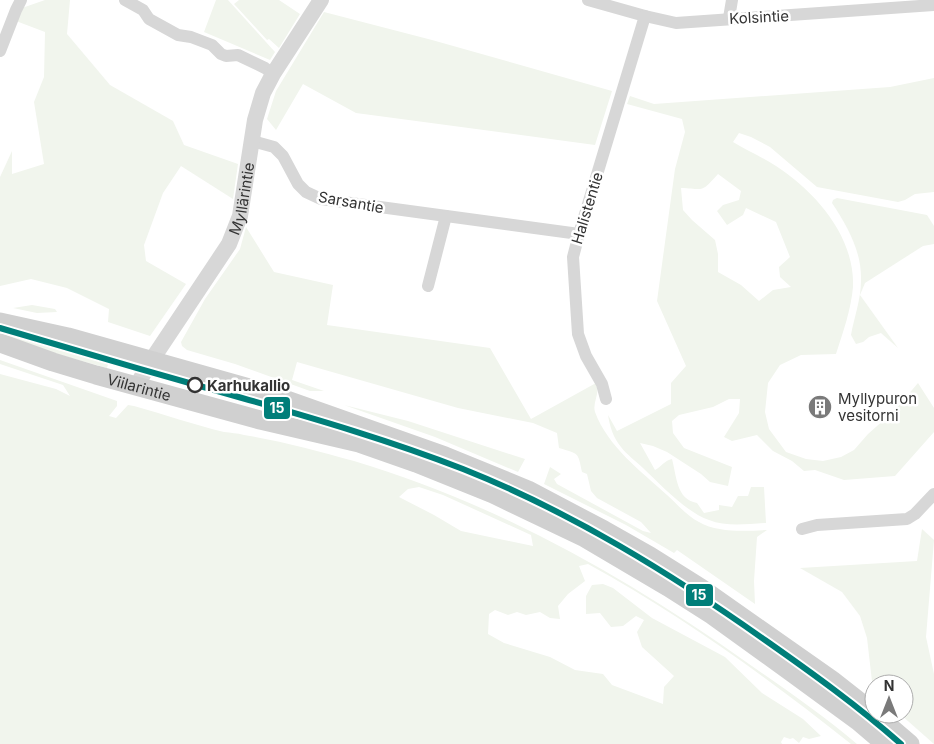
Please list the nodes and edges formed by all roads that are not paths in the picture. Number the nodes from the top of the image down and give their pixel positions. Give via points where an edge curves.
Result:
1 (21, 0) edge
2 (126, 0) edge
3 (321, 0) edge
4 (588, 0) edge
5 (732, 0) edge
6 (934, 5) edge
7 (645, 16) junction
8 (729, 18) junction
9 (0, 50) edge
10 (273, 74) junction
11 (252, 141) junction
12 (446, 216) junction
13 (579, 234) junction
14 (428, 286) dead end
15 (0, 322) edge
16 (0, 343) edge
17 (151, 361) junction
18 (137, 385) junction
19 (606, 399) dead end
20 (934, 494) edge
21 (802, 528) dead end
22 (864, 705) edge
23 (887, 724) edge
24 (884, 744) edge
25 (910, 744) edge

1 - 9 street
2 - 10 street via 170,31 212,45 226,56 238,55
3 - 10 street, Myllärintie
4 - 7 street, Kolsintie
5 - 8 street
6 - 8 street, Kolsintie
7 - 8 street, Kolsintie via 676,23
7 - 13 street, Halistentie
10 - 11 street, Myllärintie via 259,105
11 - 12 street, Sarsantie via 274,147 283,156 298,184 321,199
11 - 17 street, Myllärintie via 236,230
12 - 13 street, Sarsantie
12 - 14 street
13 - 19 street, Halistentie via 573,257 578,334
15 - 17 main road, Viilarintie
16 - 18 main road, Viilarintie via 53,362
17 - 18 street, Myllärintie
17 - 22 main road, Viilarintie via 264,392 445,456 528,490 612,534 702,588
18 - 24 main road, Viilarintie via 260,420 359,443 458,479 545,518 628,562 712,615 835,704
20 - 21 street via 907,520
23 - 25 main road, Viilarintie

